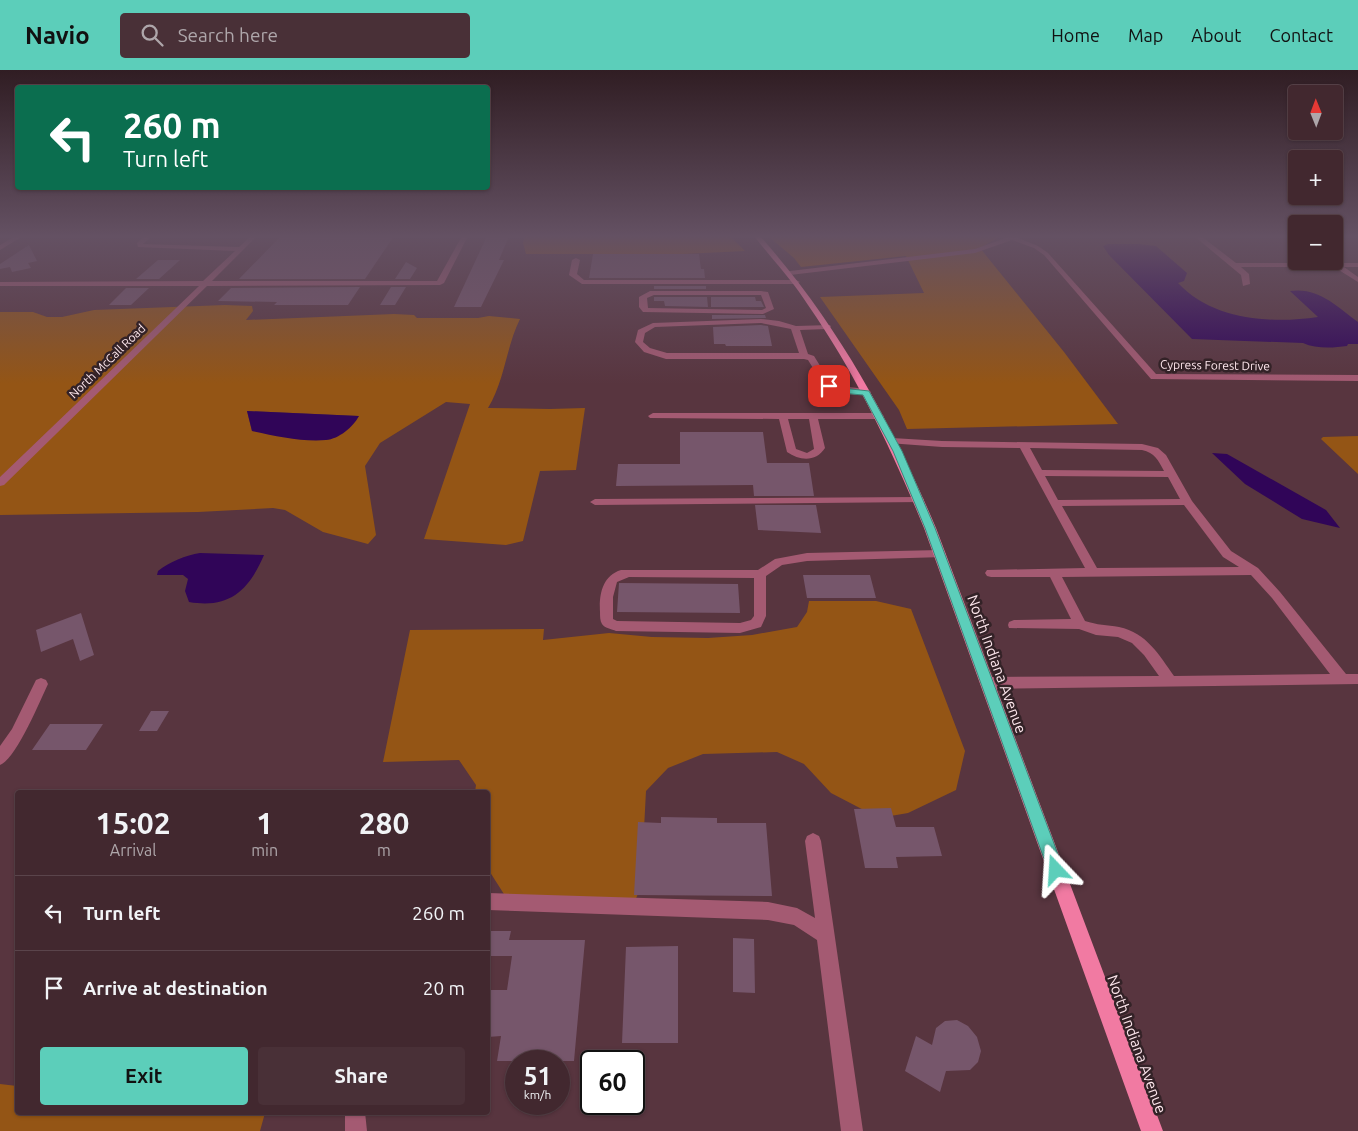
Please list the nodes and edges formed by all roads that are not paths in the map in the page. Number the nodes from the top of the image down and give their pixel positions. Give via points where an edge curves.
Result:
1 (202, 286) edge
2 (732, 286) edge
3 (799, 286) edge
4 (1074, 286) edge
5 (733, 292) junction
6 (795, 328) junction
7 (827, 328) junction
8 (804, 356) junction
9 (1358, 378) edge
10 (866, 392) junction
11 (653, 416) dead end
12 (783, 416) junction
13 (813, 416) junction
14 (879, 416) junction
15 (892, 441) junction
16 (1024, 445) junction
17 (1039, 473) junction
18 (1171, 474) junction
19 (0, 483) edge
20 (918, 500) junction
21 (595, 502) dead end
22 (1187, 502) junction
23 (1055, 503) junction
24 (940, 554) junction
25 (1254, 571) junction
26 (1093, 572) junction
27 (991, 573) dead end
28 (1054, 573) junction
29 (760, 574) junction
30 (1080, 624) junction
31 (1014, 625) dead end
32 (1342, 680) junction
33 (1358, 680) edge
34 (1170, 681) junction
35 (987, 683) junction
36 (41, 684) dead end
37 (0, 758) edge
38 (813, 841) dead end
39 (490, 902) edge
40 (825, 935) junction
41 (355, 1115) edge
42 (356, 1131) edge
43 (852, 1131) edge
44 (1152, 1131) edge

1 - 19 street, North McCall Road
2 - 5 street
3 - 7 main road, North Indiana Avenue
4 - 9 street, Cypress Forest Drive via 1154,377
5 - 5 street via 653,293 643,297 643,307 654,311 763,312 770,309 763,293
6 - 7 street
6 - 8 street
6 - 8 street via 761,321 673,322 653,325 641,332 639,342 647,350 666,356
7 - 10 main road, North Indiana Avenue
8 - 10 street via 811,358 829,386
10 - 14 main road, North Indiana Avenue
11 - 12 street
12 - 13 street
12 - 13 street via 791,450 803,455 812,455 820,448
13 - 14 street
14 - 15 main road, North Indiana Avenue
15 - 16 street
15 - 20 main road, North Indiana Avenue
16 - 17 street
16 - 18 street via 1142,447 1154,450 1162,457
17 - 18 street
17 - 23 street
18 - 22 street
20 - 21 street
20 - 24 main road, North Indiana Avenue
22 - 23 street
22 - 25 street via 1227,554
23 - 26 street
24 - 29 street via 808,557 779,562
24 - 35 main road, North Indiana Avenue
25 - 26 street
25 - 32 street
26 - 28 street
27 - 28 street
28 - 30 street
29 - 29 street via 760,616 756,624 740,628 616,626 607,622 610,584 616,576
30 - 31 street
30 - 34 street via 1137,639
32 - 33 street
32 - 34 street
34 - 35 street
35 - 44 main road, North Indiana Avenue
36 - 37 street via 17,733
38 - 40 street
39 - 40 street via 768,911 797,917
40 - 43 street
41 - 42 street

